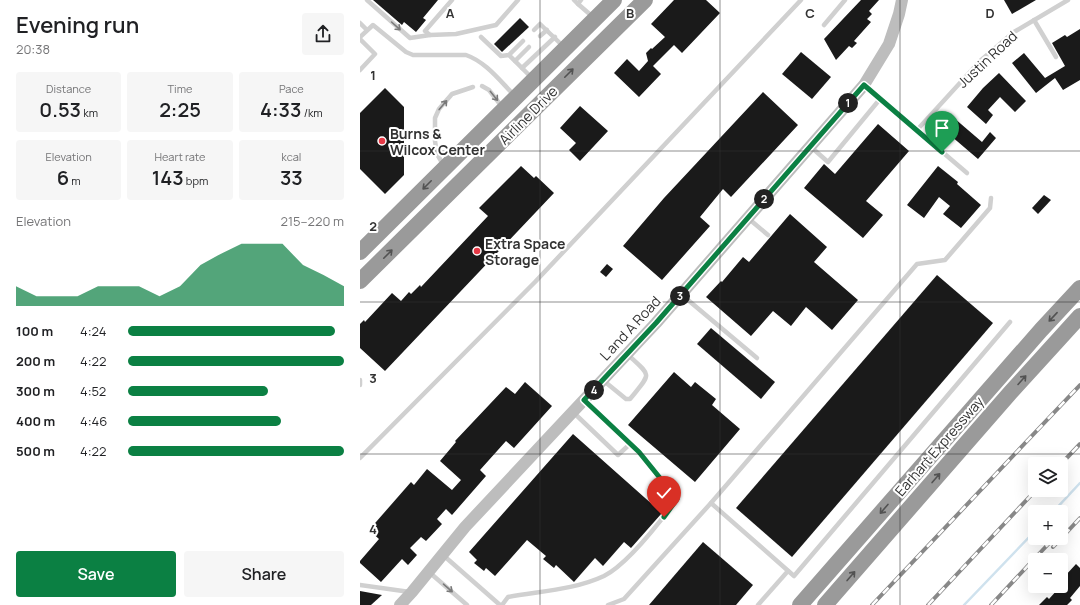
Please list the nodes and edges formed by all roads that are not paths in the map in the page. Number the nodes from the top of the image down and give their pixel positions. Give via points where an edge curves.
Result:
1 (367, 0) edge
2 (452, 0) edge
3 (518, 0) edge
4 (614, 0) edge
5 (645, 0) edge
6 (801, 0) edge
7 (845, 0) edge
8 (902, 0) edge
9 (1068, 0) edge
10 (578, 1) edge
11 (595, 19) junction
12 (1034, 20) junction
13 (360, 23) edge
14 (824, 25) dead end
15 (367, 30) junction
16 (534, 30) dead end
17 (547, 30) junction
18 (430, 35) junction
19 (481, 36) dead end
20 (540, 36) dead end
21 (360, 38) edge
22 (523, 41) dead end
23 (560, 43) junction
24 (529, 47) dead end
25 (509, 55) junction
26 (1056, 57) dead end
27 (515, 61) junction
28 (360, 70) edge
29 (532, 74) junction
30 (864, 85) junction
31 (482, 86) dead end
32 (473, 87) dead end
33 (554, 88) junction
34 (516, 97) junction
35 (880, 99) junction
36 (504, 109) junction
37 (917, 130) junction
38 (810, 146) junction
39 (445, 167) junction
40 (967, 174) dead end
41 (991, 198) dead end
42 (748, 218) junction
43 (768, 235) dead end
44 (361, 249) edge
45 (360, 281) edge
46 (1080, 288) edge
47 (681, 294) junction
48 (1080, 316) edge
49 (1010, 322) dead end
50 (627, 354) junction
51 (757, 358) dead end
52 (360, 380) edge
53 (603, 380) junction
54 (360, 384) edge
55 (584, 400) junction
56 (573, 412) junction
57 (630, 444) junction
58 (360, 458) edge
59 (711, 503) junction
60 (443, 555) junction
61 (788, 571) junction
62 (429, 572) junction
63 (360, 585) edge
64 (412, 592) junction
65 (400, 605) edge
66 (467, 605) edge
67 (501, 605) edge
68 (608, 605) edge
69 (758, 605) edge
70 (800, 605) edge
71 (825, 605) edge

1 -> 18 lane via 410,38
2 - 18 lane via 426,30
3 - 18 lane via 496,25 456,34
4 - 11 highway, Airline Drive
33 -> 5 highway, Airline Drive
6 - 58 lane via 535,282
7 - 14 lane
8 - 30 street, L and A Road via 900,14 889,44
9 - 12 lane, Justin Road
10 - 11 lane
11 - 23 highway, Airline Drive
12 - 26 lane
12 - 37 lane, Justin Road via 1014,32 980,61
13 - 15 lane
15 - 21 lane
15 - 34 lane via 375,25 406,52 413,54 466,55 474,58 486,66
16 - 17 lane via 540,24
17 - 20 lane
17 - 23 lane
19 - 25 lane via 501,56
21 - 28 lane via 375,54
22 - 25 lane
23 - 29 highway, Airline Drive
24 - 27 lane
25 - 27 lane
27 - 29 lane
29 - 33 highway
29 - 34 highway, Airline Drive
30 - 35 lane
30 - 38 street, L and A Road
31 -> 36 lane via 489,90
39 -> 32 lane via 437,154 435,118 452,94
45 -> 33 highway, Airline Drive
34 - 36 highway, Airline Drive
35 - 37 lane
35 - 38 lane via 828,162
36 - 39 highway, Airline Drive
37 - 40 lane
38 - 42 street, L and A Road
39 -> 44 highway, Airline Drive
41 - 59 lane via 990,208 945,260 917,264
42 - 43 lane
42 - 47 street, L and A Road
46 -> 70 highway, Earhart Expressway
47 - 50 street, L and A Road
47 - 51 lane
71 -> 48 highway, Earhart Expressway
49 - 61 lane via 794,576
50 - 53 street, L and A Road
50 - 53 lane via 647,374 647,379 630,399 626,399
52 - 54 lane
53 - 55 street, L and A Road
55 - 56 street, L and A Road
55 - 57 lane
56 - 57 lane via 618,455
56 - 60 street, L and A Road
57 - 67 lane via 677,499 664,517 629,556 605,576 567,588 508,597
59 - 61 lane
59 - 68 lane via 624,598
60 - 62 street, L and A Road
60 - 67 lane
61 - 69 lane
62 - 64 street, L and A Road
62 -> 66 lane
63 - 64 lane
64 - 65 street, L and A Road

